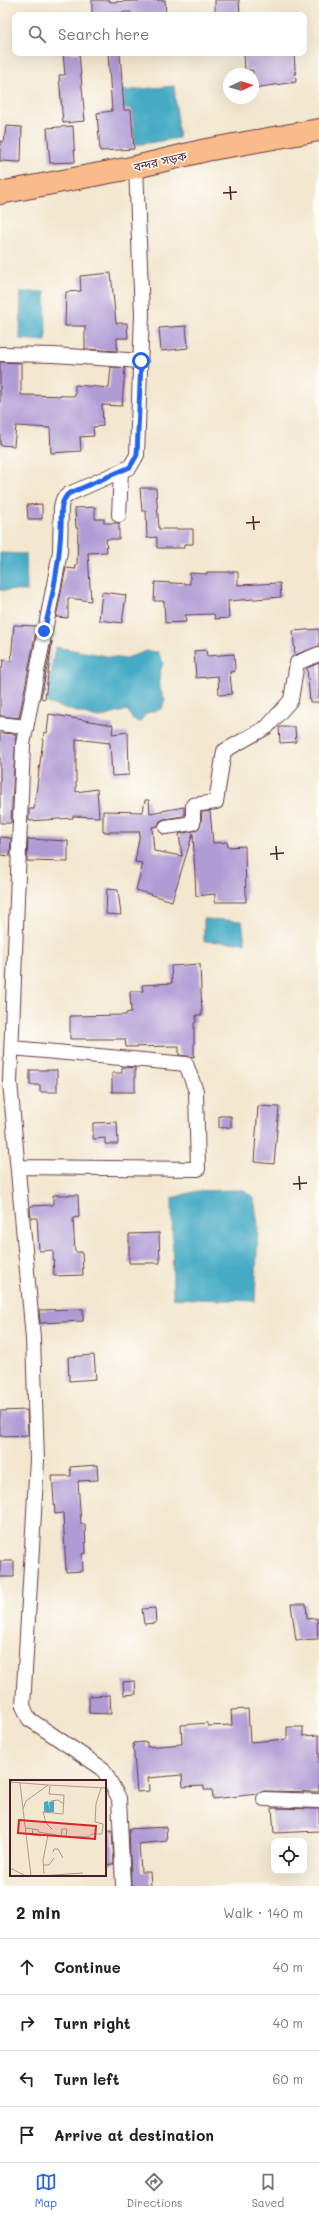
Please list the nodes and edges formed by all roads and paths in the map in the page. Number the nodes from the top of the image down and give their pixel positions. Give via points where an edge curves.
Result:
1 (319, 130) edge
2 (136, 167) junction
3 (0, 193) edge
4 (0, 354) edge
5 (141, 361) junction
6 (121, 471) junction
7 (119, 515) dead end
8 (319, 654) edge
9 (0, 724) edge
10 (26, 727) junction
11 (166, 827) dead end
12 (12, 1048) junction
13 (18, 1167) junction
14 (264, 1799) dead end
15 (319, 1801) edge
16 (122, 1886) edge

1 - 2 highway, বন্দর সড়ক via 206,150
2 - 3 highway, বন্দর সড়ক
2 - 5 street via 142,314
4 - 5 street
5 - 6 street via 137,455 130,467
6 - 7 street
6 - 10 street via 68,494 61,507 58,569
8 - 11 street via 297,663 291,700 267,727 224,751 216,802 193,805 193,823
9 - 10 street
10 - 12 street via 23,744
12 - 13 street via 10,1082
12 - 13 street via 186,1064 196,1091 198,1169
13 - 16 street via 33,1338 37,1460 23,1706 29,1719 102,1769 119,1798
14 - 15 street

